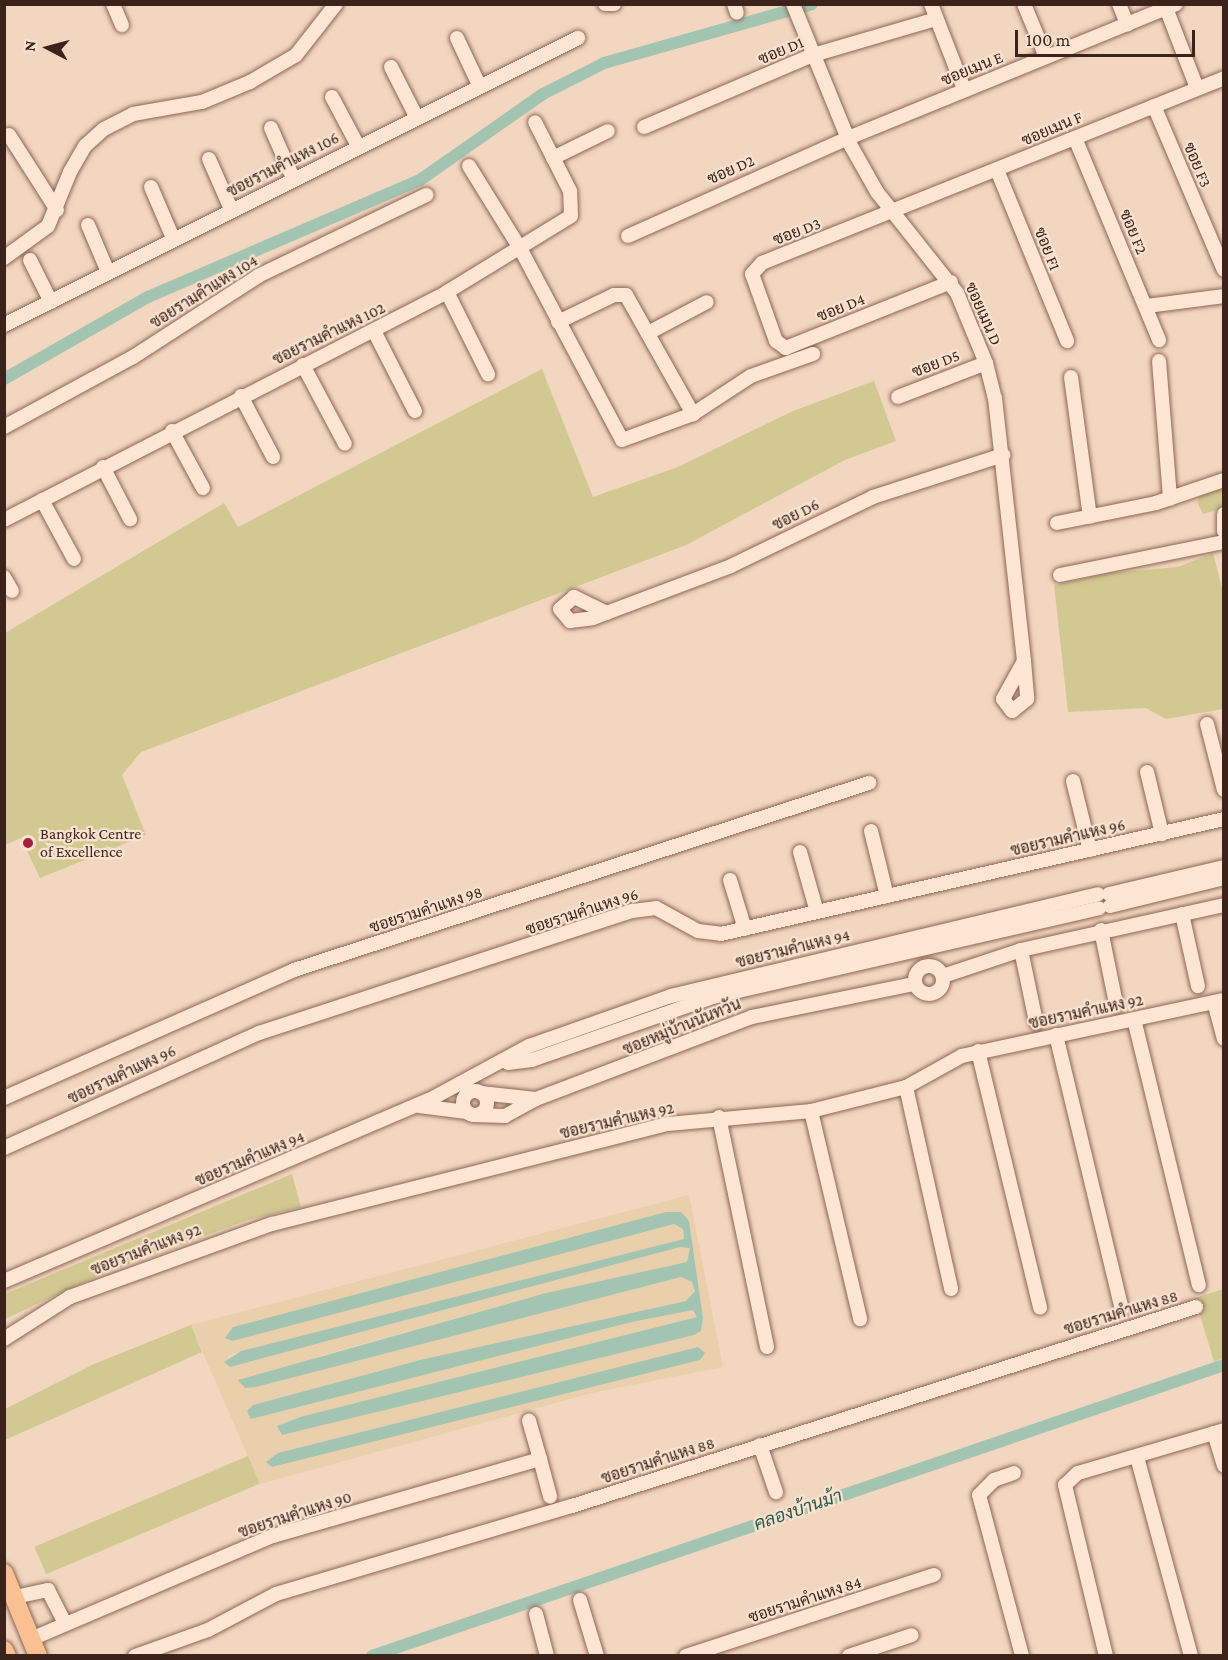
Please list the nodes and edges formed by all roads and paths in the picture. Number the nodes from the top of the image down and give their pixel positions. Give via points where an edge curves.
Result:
1 (113, 4) edge
2 (336, 4) edge
3 (605, 4) edge
4 (614, 4) edge
5 (793, 4) edge
6 (931, 4) edge
7 (1024, 4) edge
8 (1119, 4) edge
9 (1171, 7) edge
10 (936, 19) junction
11 (1127, 24) junction
12 (122, 25) dead end
13 (457, 38) dead end
14 (578, 38) dead end
15 (813, 55) junction
16 (1046, 57) junction
17 (391, 67) dead end
18 (1224, 78) edge
19 (479, 85) junction
20 (1197, 88) junction
21 (964, 89) junction
22 (332, 97) dead end
23 (1154, 106) junction
24 (416, 116) junction
25 (535, 122) dead end
26 (644, 127) dead end
27 (271, 128) dead end
28 (608, 131) dead end
29 (9, 135) dead end
30 (848, 138) junction
31 (1075, 138) junction
32 (358, 146) junction
33 (553, 158) junction
34 (209, 159) dead end
35 (470, 166) dead end
36 (997, 170) junction
37 (293, 178) junction
38 (151, 187) dead end
39 (426, 195) dead end
40 (231, 209) junction
41 (57, 210) junction
42 (895, 213) junction
43 (88, 225) dead end
44 (628, 236) dead end
45 (173, 238) junction
46 (521, 250) junction
47 (4, 258) edge
48 (30, 260) dead end
49 (1224, 270) edge
50 (108, 272) junction
51 (951, 282) junction
52 (447, 292) junction
53 (1224, 296) edge
54 (51, 302) junction
55 (707, 302) dead end
56 (1147, 306) junction
57 (764, 312) joint
58 (558, 322) junction
59 (4, 325) edge
60 (374, 331) junction
61 (651, 332) junction
62 (1160, 340) dead end
63 (1067, 341) dead end
64 (813, 354) dead end
65 (1159, 361) dead end
66 (986, 363) junction
67 (303, 365) junction
68 (488, 374) dead end
69 (1071, 377) dead end
70 (241, 396) junction
71 (898, 397) dead end
72 (415, 411) dead end
73 (693, 414) junction
74 (4, 427) edge
75 (172, 431) junction
76 (345, 444) dead end
77 (1003, 455) junction
78 (273, 456) dead end
79 (103, 468) junction
80 (1224, 480) edge
81 (203, 488) dead end
82 (1170, 499) junction
83 (42, 500) junction
84 (1224, 514) edge
85 (1090, 517) junction
86 (130, 519) dead end
87 (4, 520) edge
88 (1057, 523) dead end
89 (1224, 531) edge
90 (1224, 542) edge
91 (74, 560) dead end
92 (1060, 575) dead end
93 (4, 577) edge
94 (12, 591) dead end
95 (607, 613) dead end
96 (1024, 661) dead end
97 (1207, 724) dead end
98 (1147, 772) dead end
99 (1072, 781) dead end
100 (869, 783) dead end
101 (1224, 790) edge
102 (1224, 819) edge
103 (871, 831) dead end
104 (1162, 834) junction
105 (1090, 850) junction
106 (800, 852) dead end
107 (1224, 867) edge
108 (1224, 878) edge
109 (730, 880) dead end
110 (887, 896) junction
111 (1104, 900) junction
112 (1224, 905) edge
113 (817, 912) junction
114 (1182, 914) junction
115 (746, 929) junction
116 (1101, 930) junction
117 (1021, 950) junction
118 (943, 976) junction
119 (915, 984) junction
120 (1198, 986) dead end
121 (1219, 1001) edge
122 (1116, 1004) dead end
123 (1134, 1018) junction
124 (1036, 1022) dead end
125 (1056, 1035) junction
126 (1224, 1040) edge
127 (978, 1052) junction
128 (906, 1087) junction
129 (474, 1094) junction
130 (438, 1096) junction
131 (4, 1098) edge
132 (536, 1099) junction
133 (417, 1106) junction
134 (811, 1111) junction
135 (470, 1113) junction
136 (719, 1117) junction
137 (4, 1148) edge
138 (4, 1281) edge
139 (1199, 1285) dead end
140 (951, 1289) dead end
141 (1196, 1307) dead end
142 (1040, 1308) dead end
143 (1122, 1309) dead end
144 (860, 1319) dead end
145 (4, 1339) edge
146 (767, 1347) dead end
147 (529, 1421) dead end
148 (1219, 1432) edge
149 (760, 1445) junction
150 (1137, 1457) junction
151 (540, 1459) junction
152 (1224, 1465) edge
153 (1014, 1473) dead end
154 (776, 1492) dead end
155 (550, 1497) dead end
156 (4, 1573) edge
157 (934, 1575) dead end
158 (15, 1597) junction
159 (580, 1600) dead end
160 (536, 1614) dead end
161 (65, 1624) junction
162 (912, 1635) dead end
163 (31, 1638) junction
164 (4, 1650) edge
165 (7, 1656) edge
166 (38, 1656) edge
167 (135, 1656) edge
168 (547, 1656) edge
169 (597, 1656) edge
170 (686, 1656) edge
171 (849, 1656) edge
172 (1022, 1656) edge
173 (1106, 1656) edge
174 (1191, 1656) edge

1 - 12 street
2 - 41 street via 296,55 250,82 202,102 133,114 104,129 85,146 70,172
3 - 4 street
5 - 15 street, ซอยเมน D
6 - 10 street
7 - 16 street
8 - 11 street
9 - 11 street, ซอยเมน E
9 - 20 street
10 - 15 street, ซอย D1
10 - 21 street
11 - 16 street, ซอยเมน E
13 - 19 street
14 - 19 street, ซอยรามคําแหง 106
15 - 26 street, ซอย D1
15 - 30 street, ซอยเมน D
16 - 21 street, ซอยเมน E
17 - 24 street
18 - 20 street, ซอยเมน F
19 - 24 street, ซอยรามคําแหง 106
20 - 23 street, ซอยเมน F
21 - 30 street, ซอยเมน E
22 - 32 street
23 - 31 street, ซอยเมน F
23 - 49 street, ซอย F3
24 - 32 street, ซอยรามคําแหง 106
25 - 33 street, ซอยรามคําแหง 102
27 - 37 street
28 - 33 street
29 - 41 street
30 - 42 street, ซอยเมน D via 877,192
30 - 44 street, ซอย D2
31 - 36 street, ซอยเมน F
31 - 56 street, ซอย F2
32 - 37 street, ซอยรามคําแหง 106
33 - 46 street, ซอยรามคําแหง 102 via 570,191 571,216
34 - 40 street
35 - 46 street
36 - 42 street, ซอยเมน F
36 - 63 street, ซอย F1
37 - 40 street, ซอยรามคําแหง 106
38 - 45 street
39 - 74 street, ซอยรามคําแหง 104 via 258,276 133,357
40 - 45 street, ซอยรามคําแหง 106
41 - 47 street via 37,238
42 - 51 street, ซอยเมน D
42 - 57 street, ซอย D3 via 755,268 753,282
43 - 50 street
45 - 50 street, ซอยรามคําแหง 106
46 - 52 street, ซอยรามคําแหง 102
46 - 58 street
48 - 54 street
50 - 54 street, ซอยรามคําแหง 106
51 - 57 street, ซอย D4 via 786,348 776,341
51 - 66 street, ซอยเมน D
52 - 60 street, ซอยรามคําแหง 102
52 - 68 street
53 - 56 street
54 - 59 street, ซอยรามคําแหง 106
55 - 61 street
56 - 62 street, ซอย F2
58 - 61 street via 621,294
58 - 73 street via 622,440
60 - 67 street, ซอยรามคําแหง 102
60 - 72 street
61 - 73 street
64 - 73 street via 751,376
65 - 82 street
66 - 71 street, ซอย D5
66 - 77 street, ซอยเมน D
67 - 70 street, ซอยรามคําแหง 102
67 - 76 street
69 - 85 street
70 - 75 street, ซอยรามคําแหง 102
70 - 78 street
75 - 79 street, ซอยรามคําแหง 102
75 - 81 street
77 - 95 street, ซอย D6 via 873,497 731,566
77 - 96 street, ซอยเมน D
79 - 83 street, ซอยรามคําแหง 102
79 - 86 street
80 - 82 street
82 - 85 street
83 - 87 street, ซอยรามคําแหง 102
83 - 91 street
84 - 89 street
85 - 88 street
90 - 92 street
93 - 94 street
97 - 101 street
98 - 104 street
99 - 105 street
100 - 131 street, ซอยรามคําแหง 98 via 284,974
102 - 104 street, ซอยรามคําแหง 96
103 - 110 street
104 - 105 street, ซอยรามคําแหง 96
105 - 110 street, ซอยรามคําแหง 96
106 - 113 street
107 - 111 street, ซอยรามคําแหง 94
108 - 111 street, ซอยรามคําแหง 94
109 - 115 street
110 - 113 street, ซอยรามคําแหง 96
111 - 130 street, ซอยรามคําแหง 94 via 671,996 529,1046 506,1063
112 - 114 street, ซอยหมู่บ้านนันทวัน
113 - 115 street, ซอยรามคําแหง 96
114 - 116 street, ซอยหมู่บ้านนันทวัน
114 - 120 street
115 - 137 street, ซอยรามคําแหง 96 via 711,934 656,908 632,911 240,1040
116 - 117 street, ซอยหมู่บ้านนันทวัน
116 - 122 street
117 - 118 street, ซอยหมู่บ้านนันทวัน
117 - 124 street
118 - 119 street, ซอยหมู่บ้านนันทวัน via 932,994 921,993
118 - 119 street, ซอยหมู่บ้านนันทวัน via 925,966 916,973
119 - 132 street, ซอยหมู่บ้านนันทวัน via 752,1017
121 - 123 street, ซอยรามคําแหง 92
121 - 126 street, ซอยรามคําแหง 92
123 - 125 street, ซอยรามคําแหง 92
123 - 139 street
125 - 127 street, ซอยรามคําแหง 92
125 - 143 street
127 - 128 street, ซอยรามคําแหง 92 via 946,1061
127 - 142 street
128 - 134 street, ซอยรามคําแหง 92
128 - 140 street
129 - 130 street, ซอยหมู่บ้านนันทวัน
129 - 132 street, ซอยหมู่บ้านนันทวัน
129 - 135 street via 463,1102
129 - 135 street via 486,1105
130 - 133 street, ซอยรามคําแหง 94
132 - 135 street, ซอยหมู่บ้านนันทวัน via 499,1118
133 - 135 street, ซอยหมู่บ้านนันทวัน
133 - 138 street, ซอยรามคําแหง 94
134 - 136 street, ซอยรามคําแหง 92
134 - 144 street
136 - 145 street, ซอยรามคําแหง 92 via 668,1124 272,1224 70,1297
136 - 146 street
141 - 149 street, ซอยรามคำแหง 88
147 - 151 street
148 - 150 street
148 - 152 street
149 - 154 street
149 - 167 street, ซอยรามคำแหง 88 via 276,1594 216,1626
150 - 173 street via 1078,1473 1063,1493
150 - 174 street
151 - 155 street
151 - 161 street, ซอยรามคำแหง 90 via 273,1536
153 - 172 street via 994,1480 979,1495
156 - 158 main road
157 - 170 street, ซอยรามคำแหง 84
158 - 161 street via 48,1590
158 - 163 main road
159 - 169 street
160 - 168 street
161 - 163 street, ซอยรามคำแหง 90
162 - 171 street
163 - 166 main road
164 - 165 main road

